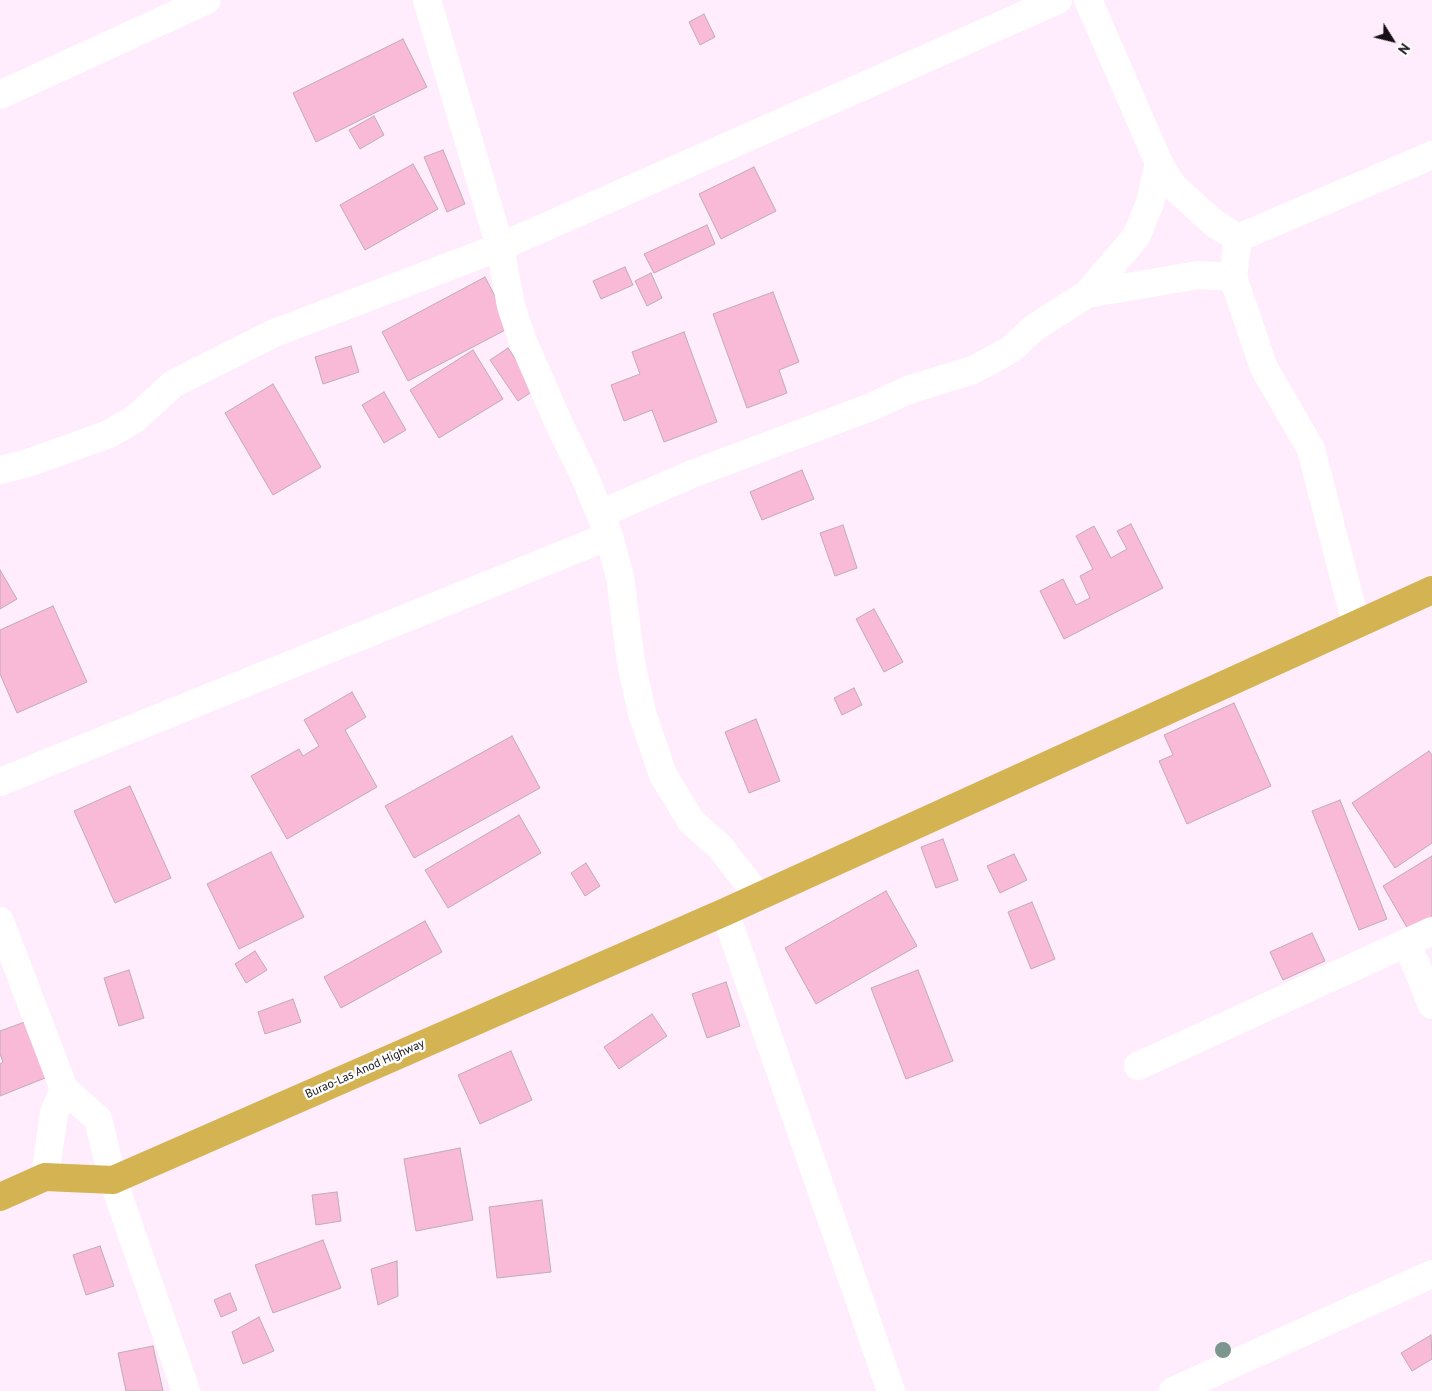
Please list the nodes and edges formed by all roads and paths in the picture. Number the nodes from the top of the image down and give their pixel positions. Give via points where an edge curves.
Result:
1 (207, 0) edge
2 (426, 0) edge
3 (1058, 0) edge
4 (1088, 0) edge
5 (0, 95) edge
6 (1432, 155) edge
7 (1159, 163) junction
8 (1238, 238) junction
9 (500, 247) junction
10 (1233, 277) junction
11 (1087, 294) junction
12 (0, 470) edge
13 (605, 525) junction
14 (1432, 590) edge
15 (1356, 624) junction
16 (0, 782) edge
17 (758, 896) junction
18 (725, 912) junction
19 (0, 921) edge
20 (1432, 931) edge
21 (1407, 943) junction
22 (1432, 1005) edge
23 (1138, 1066) dead end
24 (64, 1089) junction
25 (45, 1177) junction
26 (112, 1180) junction
27 (0, 1197) edge
28 (1432, 1274) edge
29 (186, 1391) edge
30 (891, 1391) edge
31 (1173, 1391) edge

1 - 5 street
2 - 9 street
3 - 9 street
4 - 7 street
6 - 8 street
7 - 8 street via 1172,185 1215,224
7 - 11 street via 1150,204 1136,237
8 - 10 street
9 - 12 street via 272,334 173,384 135,419 109,434
9 - 13 street via 511,306 522,339
10 - 11 street via 1198,276
10 - 15 street via 1264,368 1311,449
11 - 13 street via 1034,328 1010,350 973,370 908,390 692,474
13 - 16 street
13 - 17 street via 620,577 631,663 642,713 662,775 691,821 721,848
14 - 15 highway, Burao-Las Anod Highway
15 - 17 highway, Burao-Las Anod Highway
17 - 18 highway, Burao-Las Anod Highway
18 - 26 highway, Burao-Las Anod Highway
18 - 30 street
19 - 24 street
20 - 21 street
21 - 22 street
21 - 23 street
24 - 25 street via 54,1113
24 - 26 street via 98,1120
25 - 26 highway, Burao-Las Anod Highway
25 - 27 highway, Burao-Las Anod Highway
26 - 29 street
28 - 31 street

